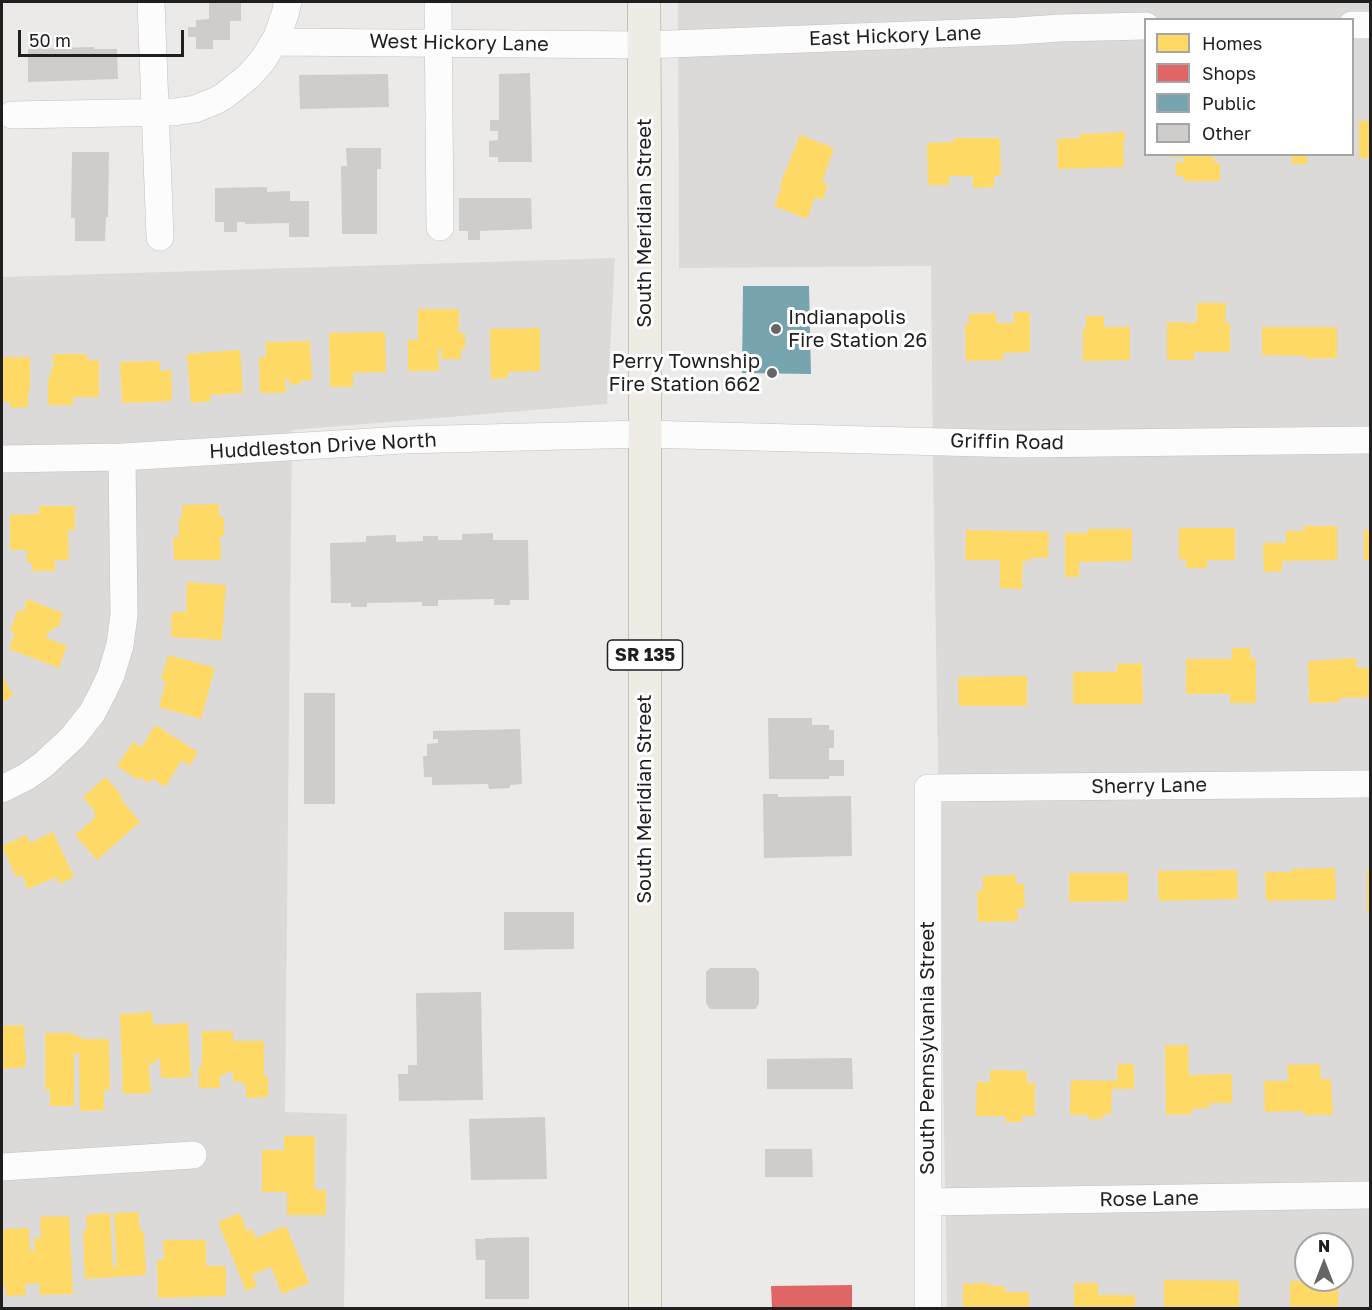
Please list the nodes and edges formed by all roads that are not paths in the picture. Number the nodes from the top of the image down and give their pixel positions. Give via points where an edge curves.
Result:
1 (151, 2) edge
2 (288, 2) edge
3 (438, 2) edge
4 (644, 2) edge
5 (1354, 25) edge
6 (1371, 25) edge
7 (1144, 26) edge
8 (275, 42) junction
9 (439, 43) junction
10 (644, 45) junction
11 (155, 113) junction
12 (12, 116) dead end
13 (440, 227) dead end
14 (160, 237) dead end
15 (644, 434) junction
16 (1371, 440) edge
17 (122, 457) junction
18 (2, 459) edge
19 (1371, 784) edge
20 (928, 788) joint
21 (2, 789) edge
22 (192, 1155) dead end
23 (2, 1167) edge
24 (1371, 1195) edge
25 (928, 1202) junction
26 (645, 1308) edge
27 (928, 1308) edge

1 - 11 street
2 - 8 street
3 - 9 street
4 - 10 main road, South Meridian Street / SR 135
5 - 6 street
7 - 10 street, East Hickory Lane
8 - 9 street, West Hickory Lane
8 - 11 street via 249,76 224,96 195,109
9 - 10 street, West Hickory Lane
9 - 13 street
10 - 15 main road, South Meridian Street / SR 135
11 - 12 street
11 - 14 street
15 - 16 street, Griffin Road via 1020,444
15 - 17 street, Huddleston Drive North via 404,440
15 - 26 main road, South Meridian Street / SR 135
17 - 18 street, Huddleston Drive North
17 - 21 street via 124,615 114,665 102,694 73,737 43,765
19 - 20 street, Sherry Lane
20 - 25 street, South Pennsylvania Street
22 - 23 street
24 - 25 street, Rose Lane
25 - 27 street, South Pennsylvania Street

